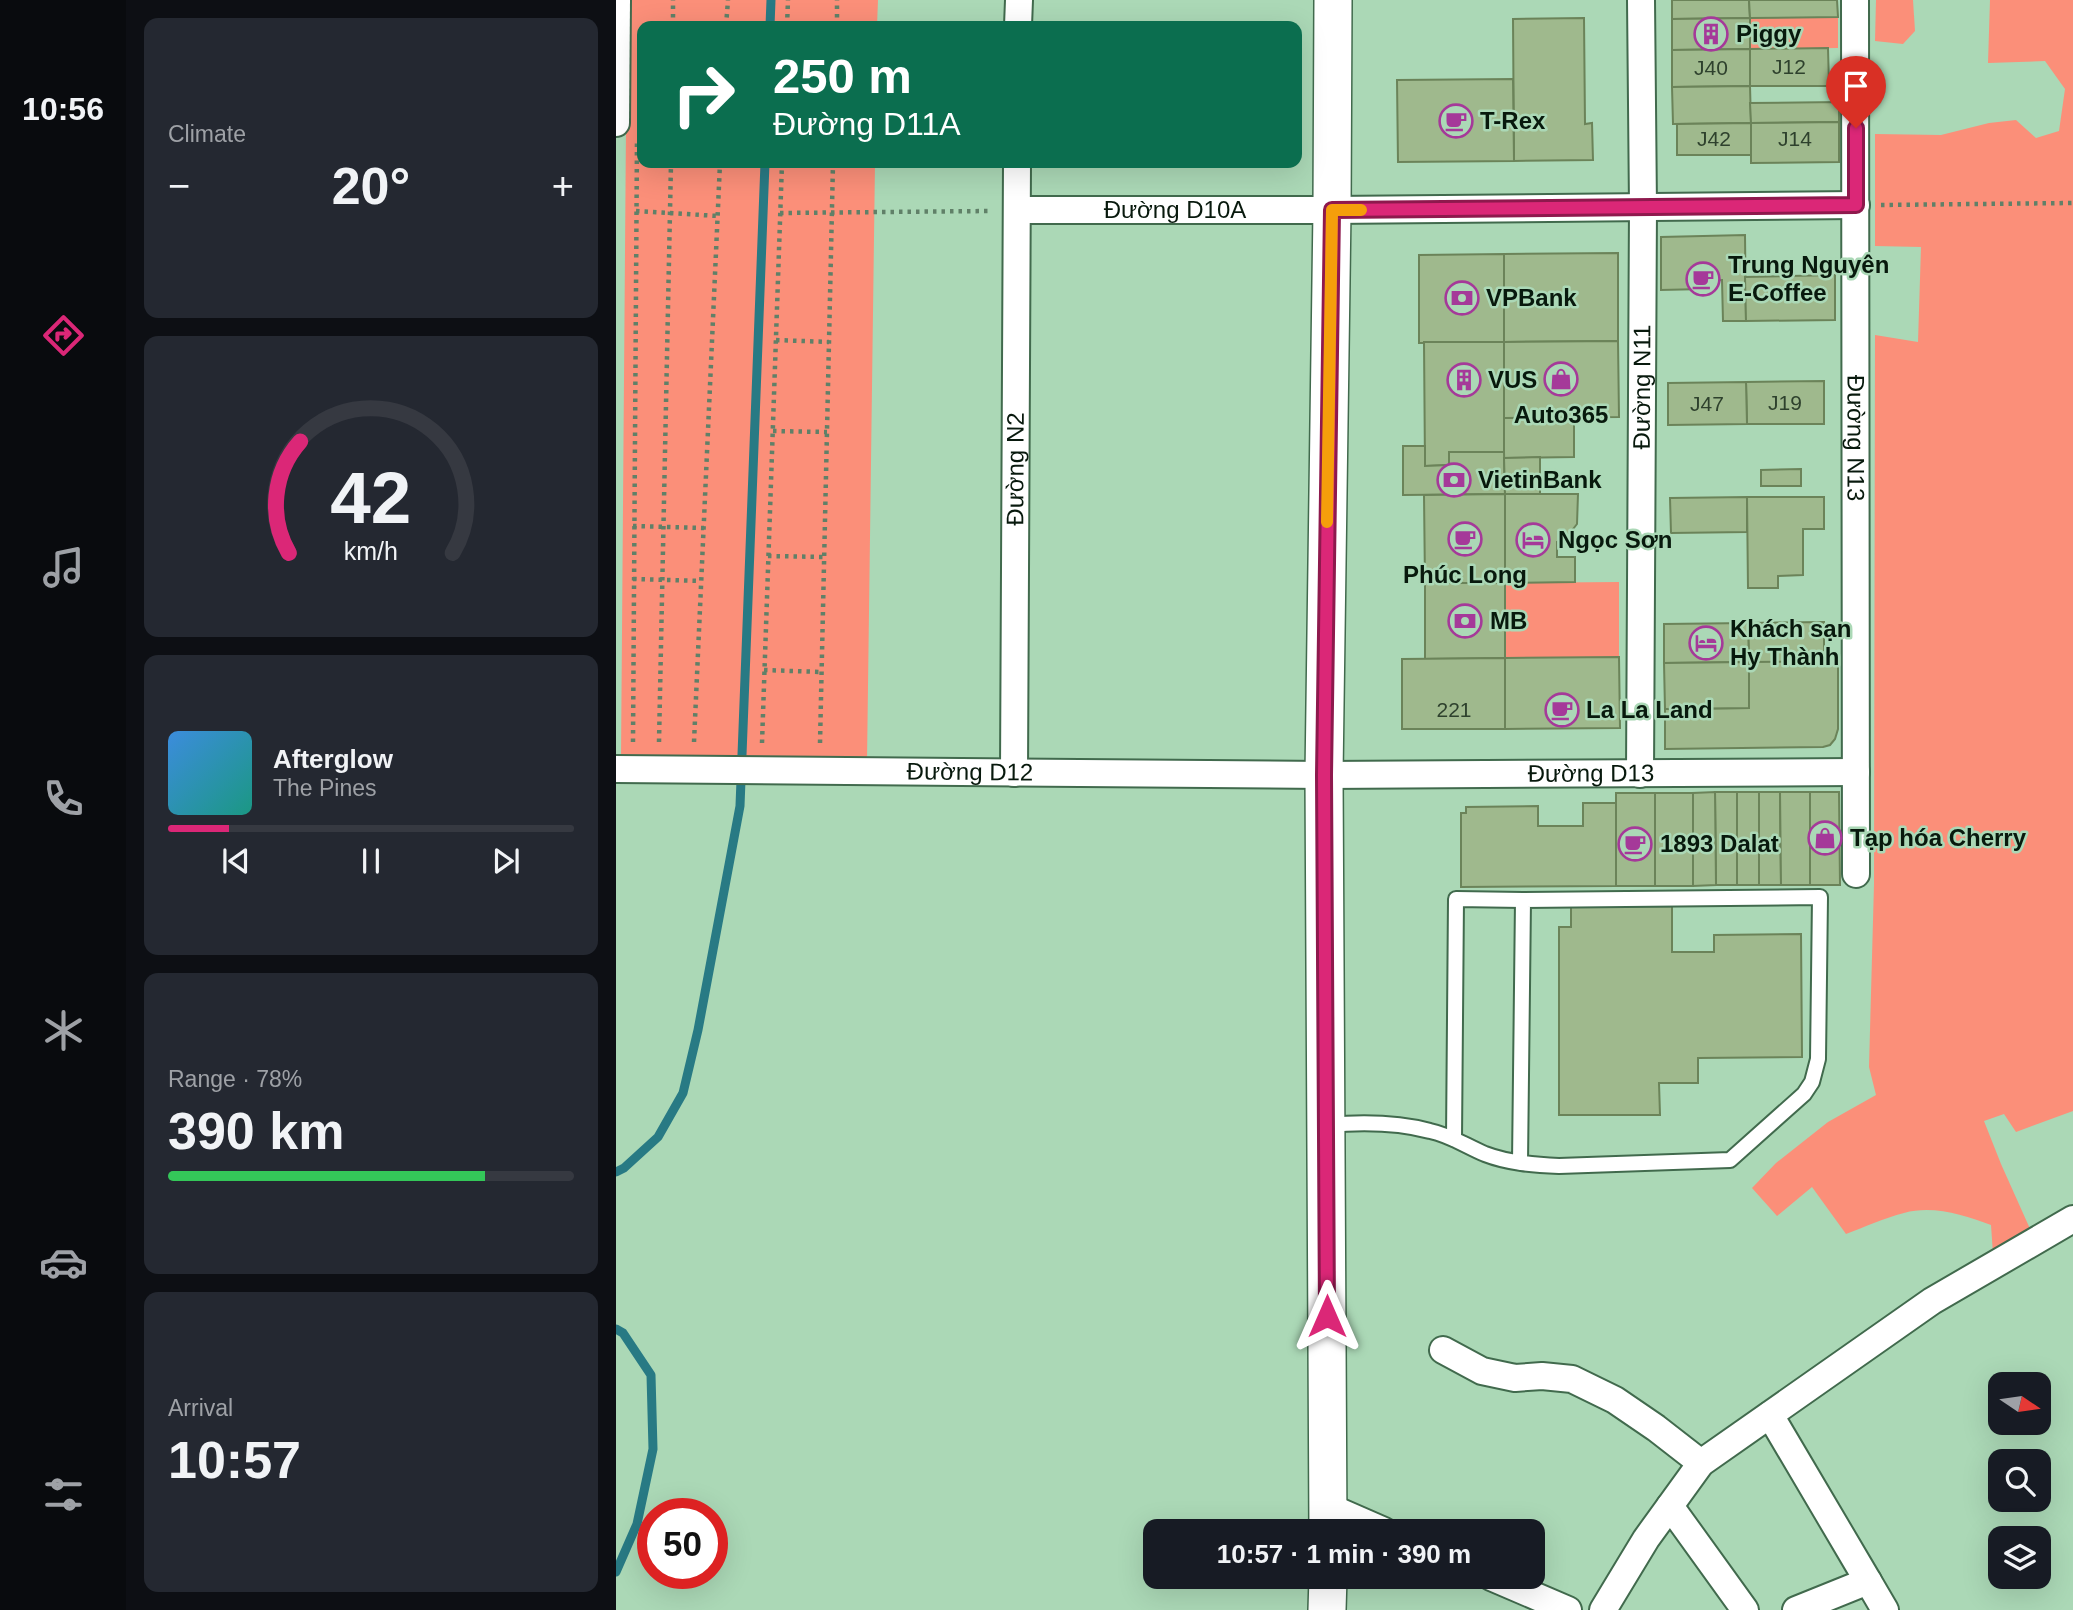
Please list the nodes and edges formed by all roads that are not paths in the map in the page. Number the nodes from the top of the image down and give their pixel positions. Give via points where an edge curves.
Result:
1 (617, 0) edge
2 (1019, 0) edge
3 (1333, 0) edge
4 (1641, 0) edge
5 (1855, 0) edge
6 (1018, 21) edge
7 (626, 129) edge
8 (1017, 168) edge
9 (1856, 205) junction
10 (1643, 207) junction
11 (1017, 210) junction
12 (1332, 210) junction
13 (616, 769) edge
14 (1856, 772) junction
15 (1014, 773) junction
16 (1640, 774) junction
17 (1324, 775) junction
18 (1856, 874) dead end
19 (1523, 900) junction
20 (1326, 1125) junction
21 (1454, 1139) junction
22 (1520, 1163) junction
23 (2073, 1219) edge
24 (1443, 1350) dead end
25 (1770, 1415) junction
26 (1702, 1463) junction
27 (1670, 1506) junction
28 (1328, 1519) edge
29 (1868, 1581) junction
30 (1328, 1589) edge
31 (1519, 1589) edge
32 (1327, 1610) edge
33 (1568, 1610) edge
34 (1603, 1610) edge
35 (1745, 1610) edge
36 (1796, 1610) edge
37 (1885, 1610) edge

1 - 7 street
2 - 6 street
3 - 12 main road
4 - 10 street, Đường N11
5 - 9 street, Đường N13
8 - 11 street, Đường N2
9 - 10 street, Đường D10A
9 - 14 street, Đường N13
10 - 12 street, Đường D10A
10 - 16 street, Đường N11
11 - 12 street, Đường D10A
11 - 15 street, Đường N2
12 - 17 main road
13 - 15 street, Đường D12
14 - 16 street, Đường D13
14 - 18 street, Đường N13
15 - 17 street, Đường D12
16 - 17 street, Đường D13
17 - 20 main road
19 - 21 lane via 1456,900
19 - 22 lane
19 - 22 lane via 1820,897 1819,1032 1816,1070 1804,1094 1730,1160 1559,1166
20 - 21 lane via 1381,1123
20 - 28 main road
21 - 22 lane via 1485,1154
23 - 25 street via 1932,1301
24 - 26 street via 1482,1371 1515,1378 1572,1380 1615,1400
25 - 26 street
25 - 29 street
26 - 27 street
27 - 34 street
27 - 35 street
29 - 36 street
29 - 37 street
30 - 32 main road
31 - 33 street

